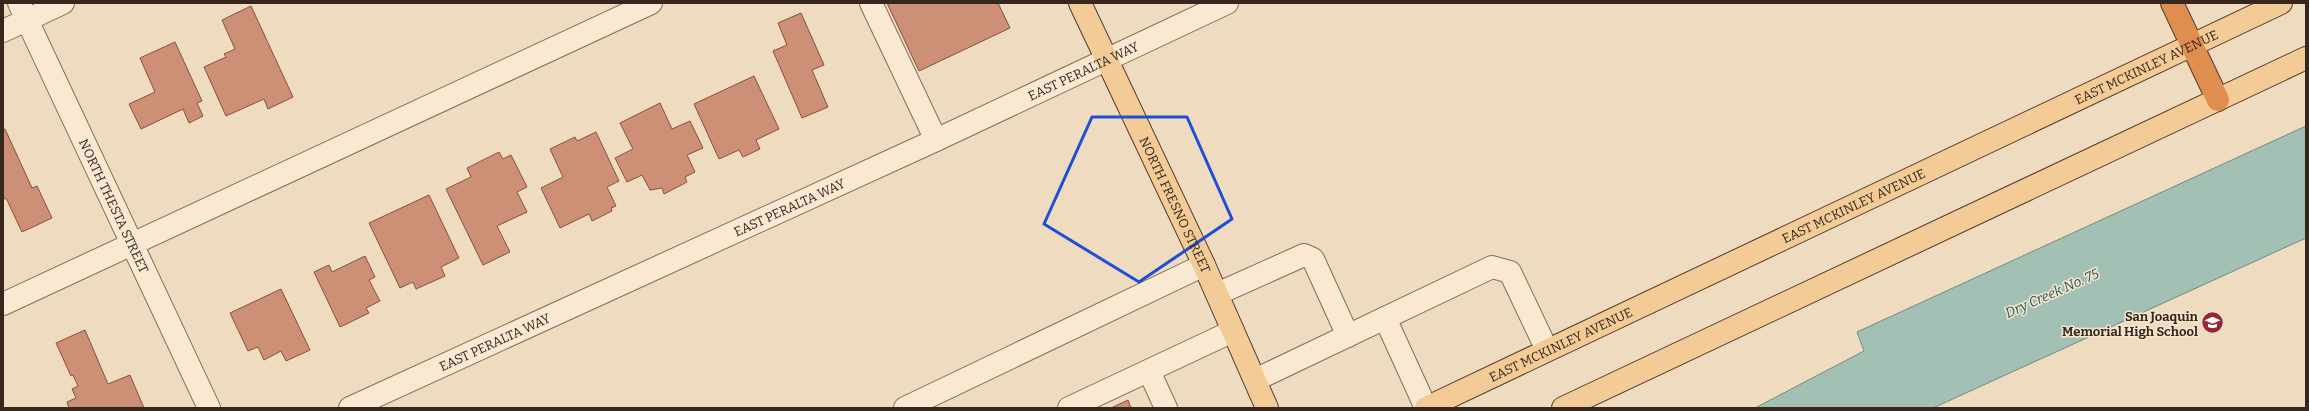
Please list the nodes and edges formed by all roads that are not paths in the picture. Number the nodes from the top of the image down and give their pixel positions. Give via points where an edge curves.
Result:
1 (63, 3) edge
2 (651, 3) edge
3 (871, 3) edge
4 (1080, 3) edge
5 (1227, 3) edge
6 (2172, 3) edge
7 (2281, 3) edge
8 (23, 11) edge
9 (3, 31) edge
10 (2192, 45) junction
11 (2306, 58) edge
12 (1107, 59) junction
13 (2218, 100) junction
14 (936, 140) junction
15 (132, 244) junction
16 (1204, 265) junction
17 (1217, 294) junction
18 (3, 304) edge
19 (1385, 318) junction
20 (1233, 331) junction
21 (1348, 336) junction
22 (1547, 350) junction
23 (1148, 371) junction
24 (1255, 380) junction
25 (209, 408) edge
26 (350, 408) edge
27 (905, 408) edge
28 (1070, 408) edge
29 (1166, 408) edge
30 (1267, 408) edge
31 (1426, 408) edge
32 (1562, 408) edge

1 - 8 street
2 - 15 street
3 - 14 street
4 - 12 main road, NORTH FRESNO STREET
5 - 12 street, EAST PERALTA WAY
6 - 10 highway
7 - 10 main road, EAST MCKINLEY AVENUE
8 - 9 street
8 - 15 street, NORTH THESTA STREET
10 - 13 highway
10 - 22 main road, EAST MCKINLEY AVENUE
11 - 13 main road
12 - 14 street, EAST PERALTA WAY
12 - 16 main road, NORTH FRESNO STREET
13 - 32 main road
14 - 26 street, EAST PERALTA WAY
15 - 18 street
15 - 25 street, NORTH THESTA STREET
16 - 17 main road, NORTH FRESNO STREET
16 - 27 street
17 - 20 main road, NORTH FRESNO STREET
17 - 21 street via 1304,254 1313,259
19 - 21 street
19 - 22 street via 1492,267 1510,272
19 - 31 street
20 - 23 street
20 - 24 main road, NORTH FRESNO STREET
21 - 24 street
22 - 31 main road, EAST MCKINLEY AVENUE
23 - 28 street
23 - 29 street
24 - 30 main road, NORTH FRESNO STREET

